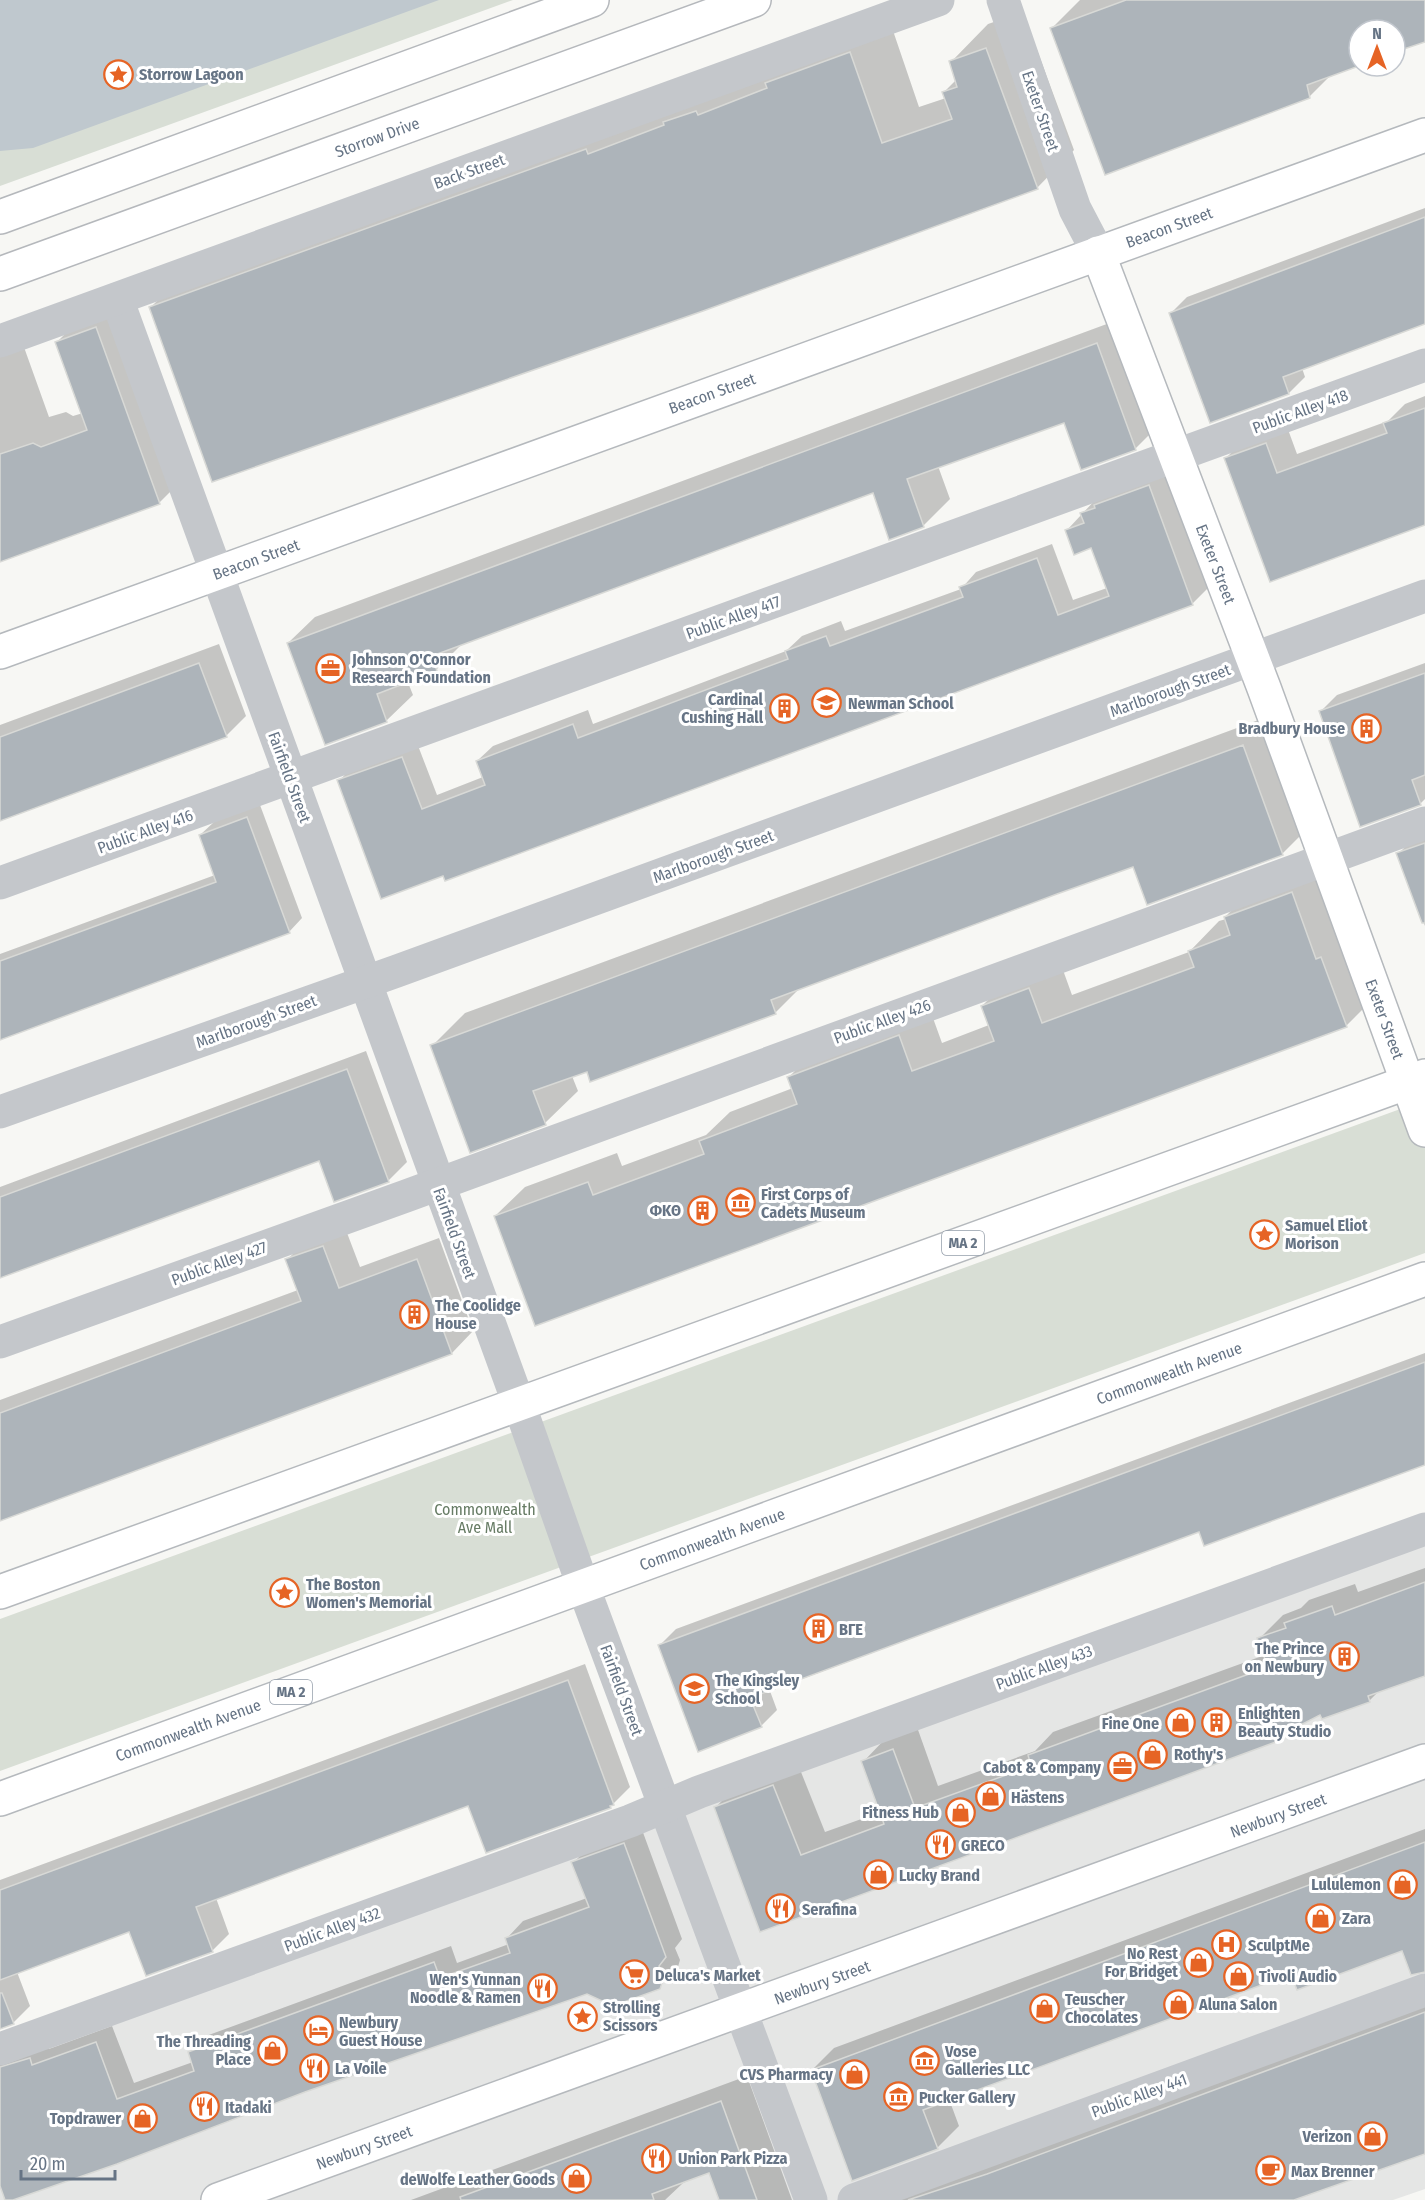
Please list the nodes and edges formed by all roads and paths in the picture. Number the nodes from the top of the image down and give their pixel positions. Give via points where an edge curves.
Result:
1 (592, 0) edge
2 (754, 0) edge
3 (938, 0) edge
4 (1003, 0) edge
5 (1425, 135) edge
6 (0, 218) edge
7 (1098, 253) junction
8 (0, 274) edge
9 (117, 299) junction
10 (0, 341) edge
11 (1425, 365) edge
12 (1175, 456) junction
13 (217, 573) junction
14 (1425, 596) edge
15 (0, 652) edge
16 (1252, 660) junction
17 (290, 778) junction
18 (1425, 823) edge
19 (1326, 860) junction
20 (0, 883) edge
21 (365, 982) junction
22 (1416, 1079) edge
23 (0, 1113) edge
24 (1425, 1130) edge
25 (437, 1183) junction
26 (1425, 1279) edge
27 (0, 1342) edge
28 (519, 1405) junction
29 (1425, 1529) edge
30 (583, 1586) junction
31 (0, 1592) edge
32 (1425, 1761) edge
33 (0, 1799) edge
34 (664, 1807) junction
35 (1425, 1990) edge
36 (740, 2011) junction
37 (0, 2049) edge
38 (218, 2200) edge
39 (811, 2200) edge
40 (854, 2200) edge

1 - 6 main road
2 - 8 main road, Storrow Drive
3 - 9 street, Back Street
4 - 7 street, Exeter Street via 1075,209
5 - 7 main road, Beacon Street
7 - 12 main road, Exeter Street
7 - 13 main road, Beacon Street
9 - 10 street, Back Street
9 - 13 street, Fairfield Street
11 - 12 street, Public Alley 418
12 - 16 main road, Exeter Street
12 - 17 street, Public Alley 417
13 - 15 main road, Beacon Street
13 - 17 street, Fairfield Street
14 - 16 street, Marlborough Street
16 - 19 main road, Exeter Street
16 - 21 street, Marlborough Street
17 - 20 street, Public Alley 416
17 - 21 street, Fairfield Street
18 - 19 street, Public Alley 426
19 - 22 main road, Exeter Street
19 - 25 street, Public Alley 426
21 - 23 street, Marlborough Street
21 - 25 street, Fairfield Street
22 - 24 main road, Exeter Street
22 - 28 main road, MA 2
25 - 27 street, Public Alley 427
25 - 28 street, Fairfield Street
26 - 30 main road, Commonwealth Avenue / MA 2
28 - 30 street, Fairfield Street
28 - 31 main road, MA 2
29 - 34 street, Public Alley 433
30 - 33 main road, Commonwealth Avenue / MA 2
30 - 34 street, Fairfield Street
32 - 36 main road, Newbury Street
34 - 36 street, Fairfield Street
34 - 37 street, Public Alley 432
35 - 40 street, Public Alley 441
36 - 38 main road, Newbury Street
36 - 39 street, Fairfield Street

